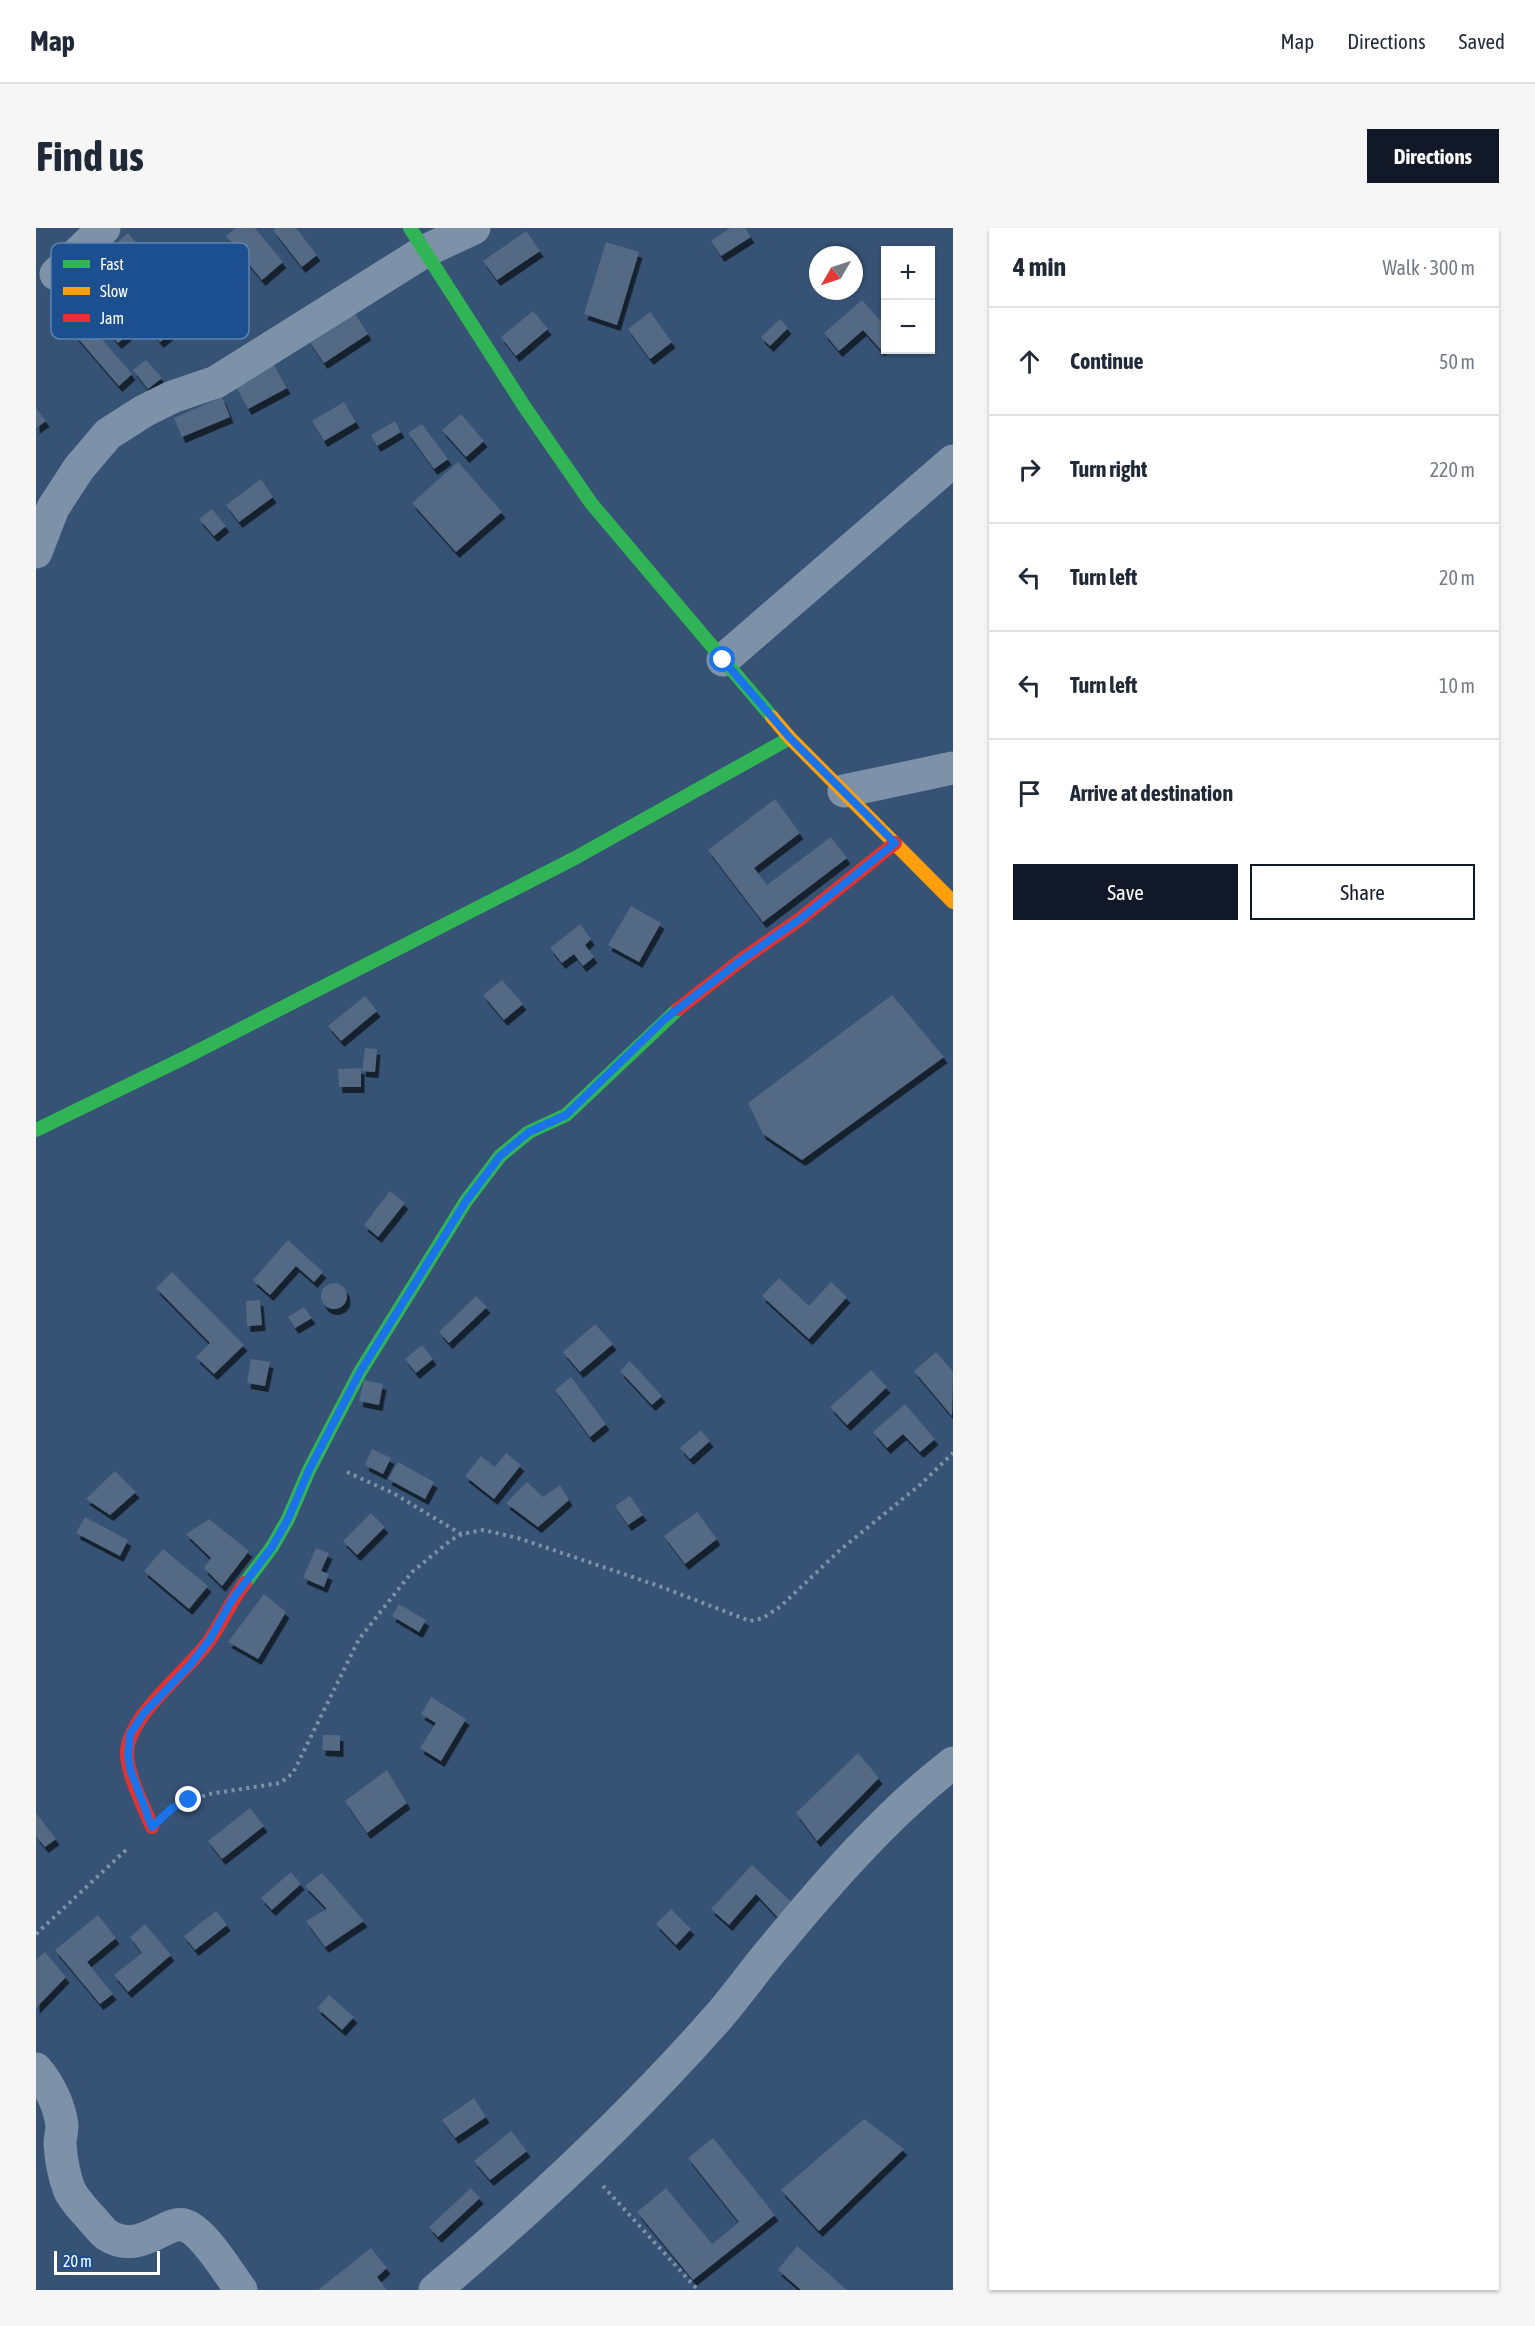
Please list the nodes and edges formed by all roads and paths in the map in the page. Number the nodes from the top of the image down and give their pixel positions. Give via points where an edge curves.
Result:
1 (104, 228) edge
2 (474, 228) edge
3 (417, 239) edge
4 (88, 243) edge
5 (953, 461) edge
6 (36, 552) edge
7 (723, 660) junction
8 (790, 738) junction
9 (953, 768) edge
10 (844, 791) junction
11 (895, 843) junction
12 (953, 902) edge
13 (36, 1131) edge
14 (953, 1454) edge
15 (316, 1457) junction
16 (462, 1534) junction
17 (948, 1775) edge
18 (152, 1827) junction
19 (36, 1934) edge
20 (36, 2069) edge
21 (581, 2161) junction
22 (241, 2290) edge
23 (435, 2290) edge
24 (698, 2290) edge

1 - 4 street
2 - 3 street
3 - 6 street via 216,382 171,397 108,434 53,508
3 - 7 street via 591,503
5 - 7 street
7 - 8 street
8 - 10 street
8 - 13 street via 564,863
9 - 10 street
10 - 11 street
11 - 12 street
11 - 15 street via 666,1018 566,1115 529,1132 500,1156 466,1201 360,1372
14 - 16 path via 781,1606 757,1621 518,1538 483,1530
15 - 16 path via 393,1493
15 - 18 street via 272,1547 232,1600 210,1639 130,1734 130,1769
16 - 18 path via 412,1572 359,1639 293,1773 280,1783 189,1800 172,1808
17 - 21 street via 884,1826 831,1881 719,2015
18 - 19 path
20 - 22 street via 56,2103 62,2127 63,2167 70,2191 106,2234 122,2241 142,2240 184,2225 204,2241
21 - 23 street
21 - 24 path

